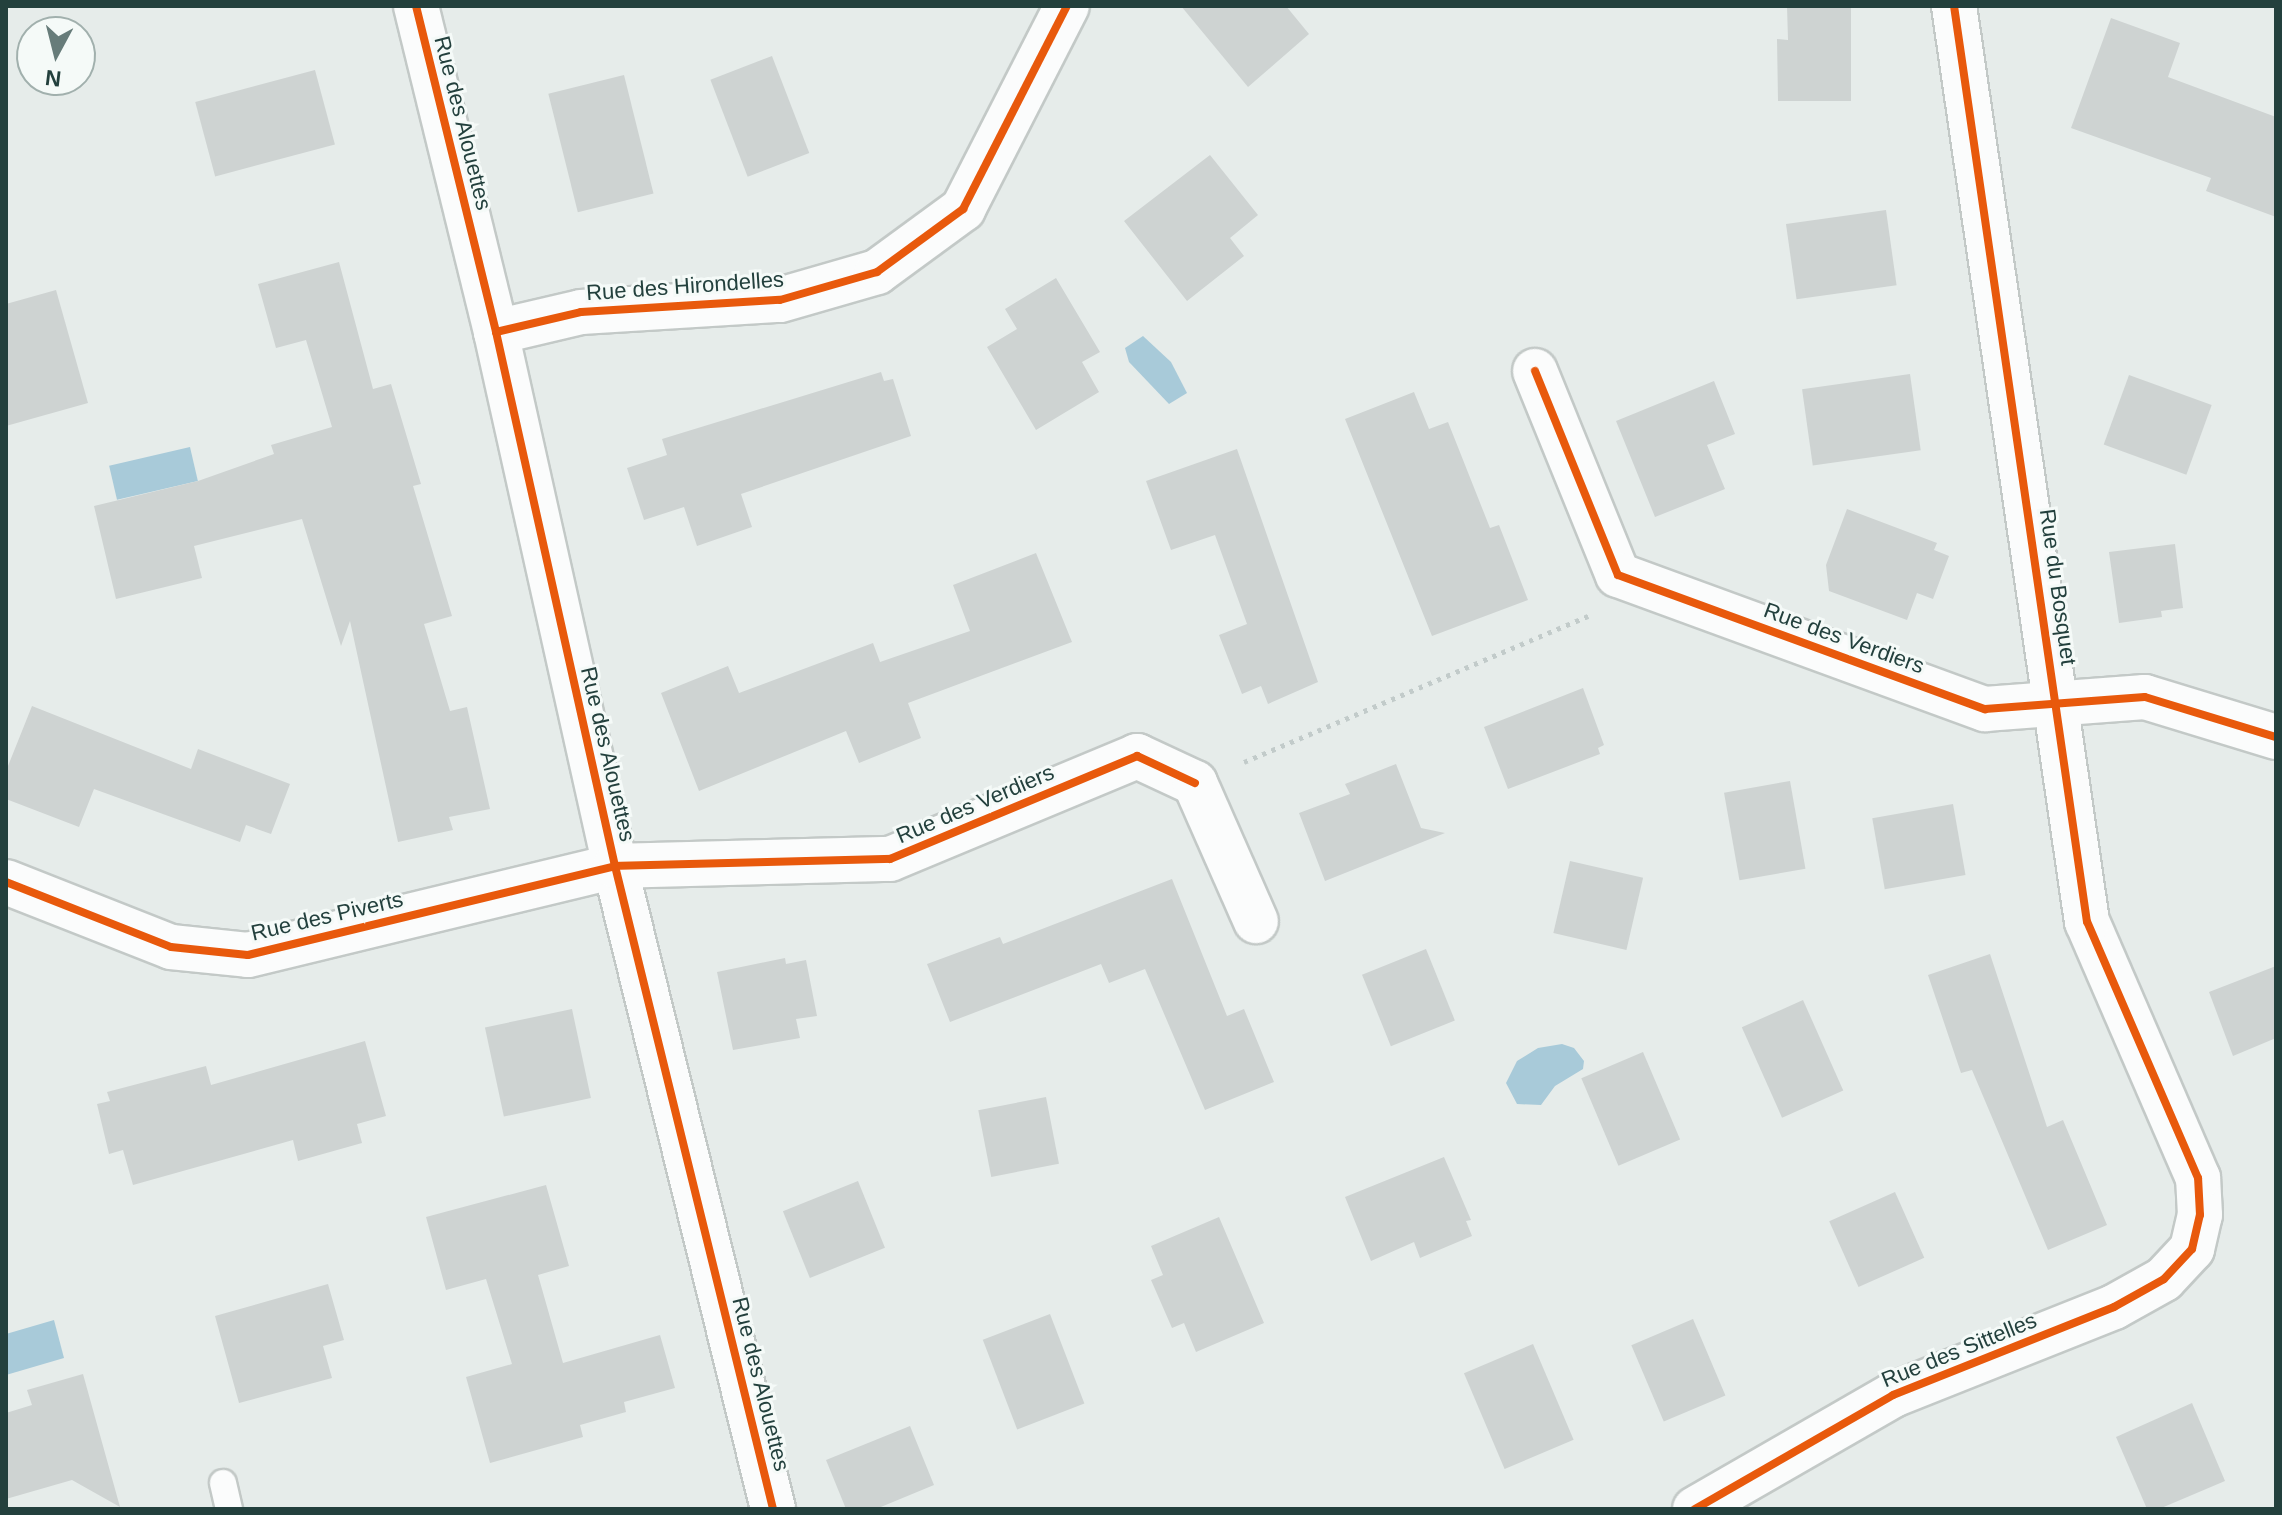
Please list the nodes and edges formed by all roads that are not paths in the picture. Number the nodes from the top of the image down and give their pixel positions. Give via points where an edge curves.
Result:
1 (416, 6) edge
2 (1067, 6) edge
3 (1954, 6) edge
4 (496, 332) junction
5 (1535, 371) dead end
6 (2057, 704) junction
7 (2276, 737) edge
8 (615, 866) junction
9 (6, 882) edge
10 (1256, 921) dead end
11 (2192, 1249) joint
12 (223, 1483) dead end
13 (229, 1509) edge
14 (773, 1509) edge
15 (1695, 1509) edge

1 - 4 street, Rue des Alouettes
2 - 4 street, Rue des Hirondelles via 963,209 877,272 780,300 581,312
3 - 6 street, Rue du Bosquet
4 - 8 street, Rue des Alouettes
5 - 6 street, Rue des Verdiers via 1618,575 1985,709
6 - 7 street, Rue des Verdiers via 2145,697
6 - 11 street, Rue du Bosquet via 2087,922 2198,1178 2200,1215
8 - 9 street, Rue des Piverts via 248,955 171,947
8 - 10 street, Rue des Verdiers via 890,859 1137,756 1195,783
8 - 14 street, Rue des Alouettes
11 - 15 street, Rue des Sittelles via 2164,1279 2114,1307 1893,1395
12 - 13 lane

